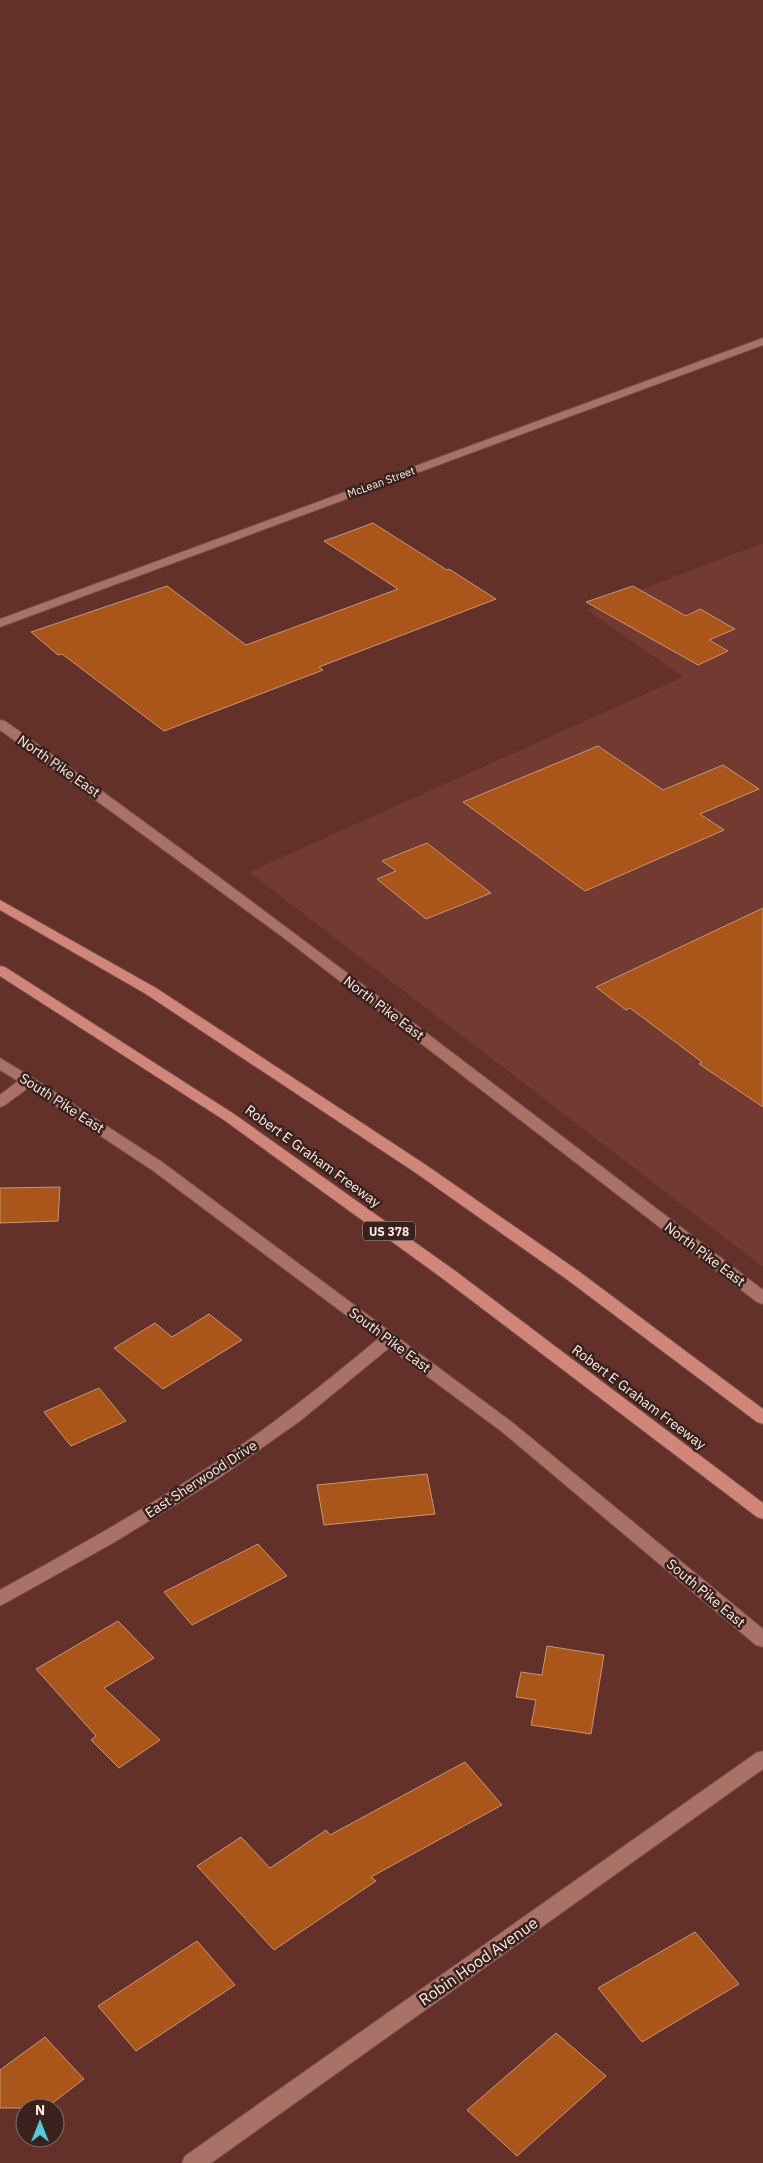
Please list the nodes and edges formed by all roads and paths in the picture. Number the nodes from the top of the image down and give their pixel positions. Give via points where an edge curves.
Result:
1 (763, 341) edge
2 (0, 623) edge
3 (0, 724) edge
4 (0, 904) edge
5 (0, 970) edge
6 (0, 1063) edge
7 (28, 1081) junction
8 (0, 1102) edge
9 (763, 1298) edge
10 (389, 1339) junction
11 (763, 1418) edge
12 (763, 1512) edge
13 (0, 1599) edge
14 (763, 1640) edge
15 (763, 1759) edge
16 (193, 2163) edge

1 - 2 street, McLean Street
3 - 9 street, North Pike East via 92,788
4 - 11 highway via 151,991 421,1169 572,1274
5 - 12 highway, Robert E Graham Freeway / US 378 via 245,1129 448,1274
6 - 7 street, South Pike East
7 - 8 street
7 - 10 street, South Pike East via 157,1166
10 - 13 street, East Sherwood Drive via 281,1427 220,1469
10 - 14 street, South Pike East via 507,1427
15 - 16 street, Robin Hood Avenue

